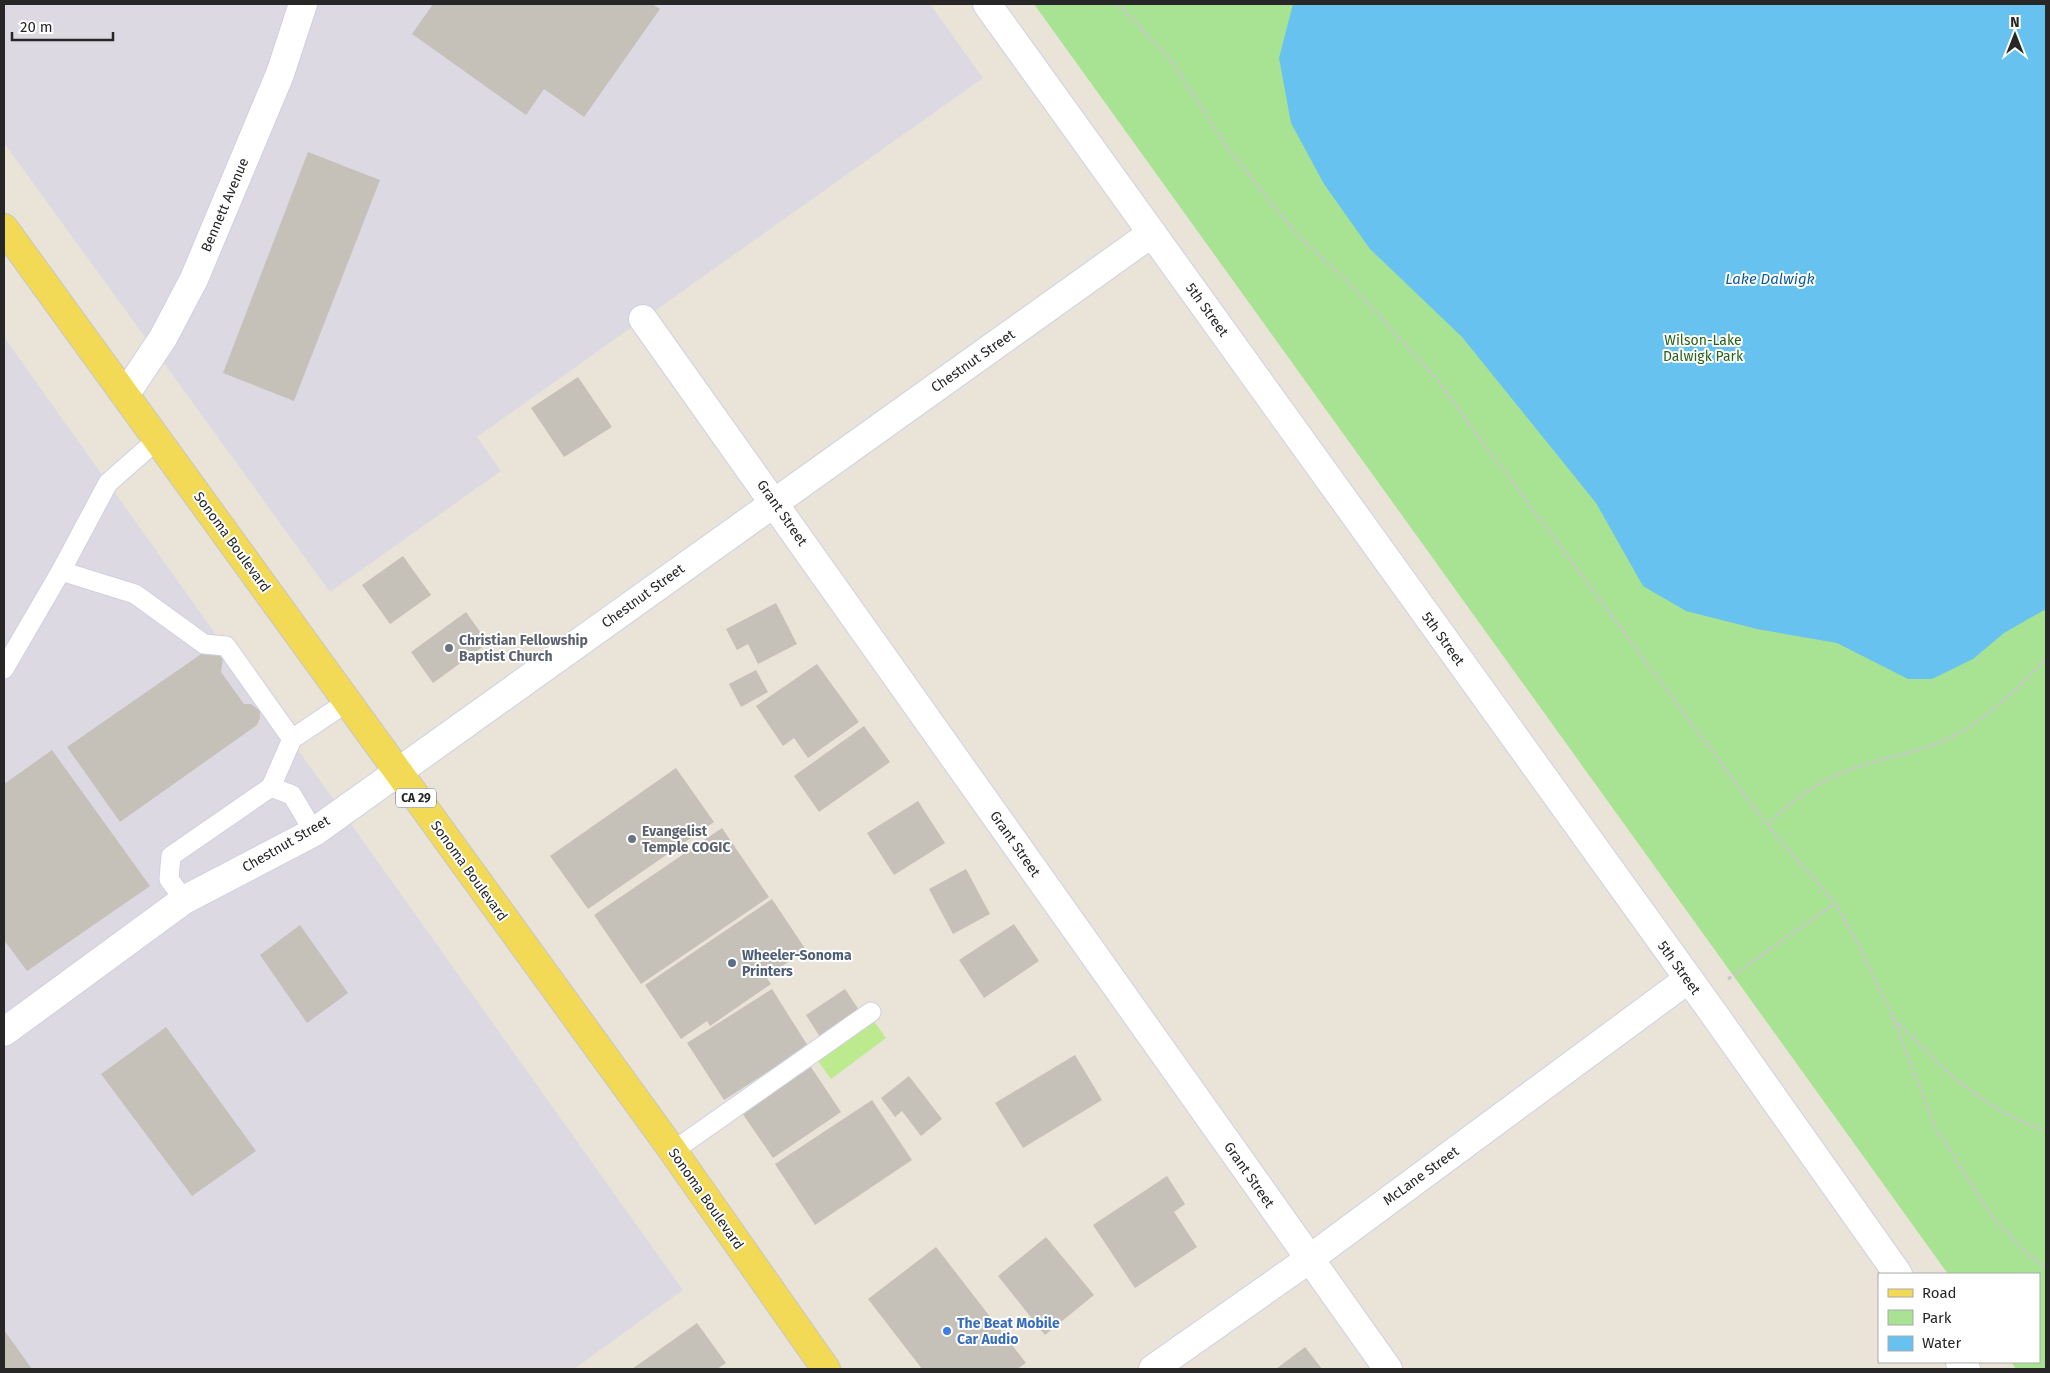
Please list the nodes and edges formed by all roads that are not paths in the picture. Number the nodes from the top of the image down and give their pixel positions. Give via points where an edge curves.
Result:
1 (303, 4) edge
2 (987, 4) edge
3 (4, 228) edge
4 (1152, 233) junction
5 (643, 319) dead end
6 (125, 395) junction
7 (158, 439) junction
8 (774, 502) junction
9 (61, 571) junction
10 (4, 669) edge
11 (348, 702) junction
12 (292, 739) junction
13 (398, 772) junction
14 (271, 787) junction
15 (314, 832) junction
16 (184, 900) junction
17 (1694, 989) junction
18 (871, 1012) dead end
19 (7, 1024) edge
20 (673, 1151) junction
21 (1308, 1260) junction
22 (1897, 1273) edge
23 (826, 1369) edge
24 (1153, 1369) edge
25 (1388, 1369) edge

1 - 6 street, Bennett Avenue via 280,74 194,279 163,338
2 - 4 street, 5th Street
3 - 6 main road, Sonoma Boulevard / CA 29
4 - 8 street, Chestnut Street
4 - 17 street, 5th Street
5 - 8 street, Grant Street
6 - 7 main road, Sonoma Boulevard / CA 29
7 - 9 lane via 108,483
7 - 11 main road, Sonoma Boulevard / CA 29
8 - 13 street, Chestnut Street
8 - 21 street, Grant Street
9 - 10 lane
9 - 12 lane via 134,594 204,644 226,646
11 - 12 lane
11 - 13 main road, Sonoma Boulevard / CA 29
12 - 14 lane
13 - 15 street, Chestnut Street
13 - 20 main road, Sonoma Boulevard / CA 29
14 - 15 lane via 292,795
14 - 16 lane via 171,856 170,879
15 - 16 street, Chestnut Street
16 - 19 street, Chestnut Street
17 - 21 street, McLane Street
17 - 22 street, 5th Street
18 - 20 lane
20 - 23 main road, Sonoma Boulevard / CA 29
21 - 24 street, McLane Street
21 - 25 street, Grant Street

